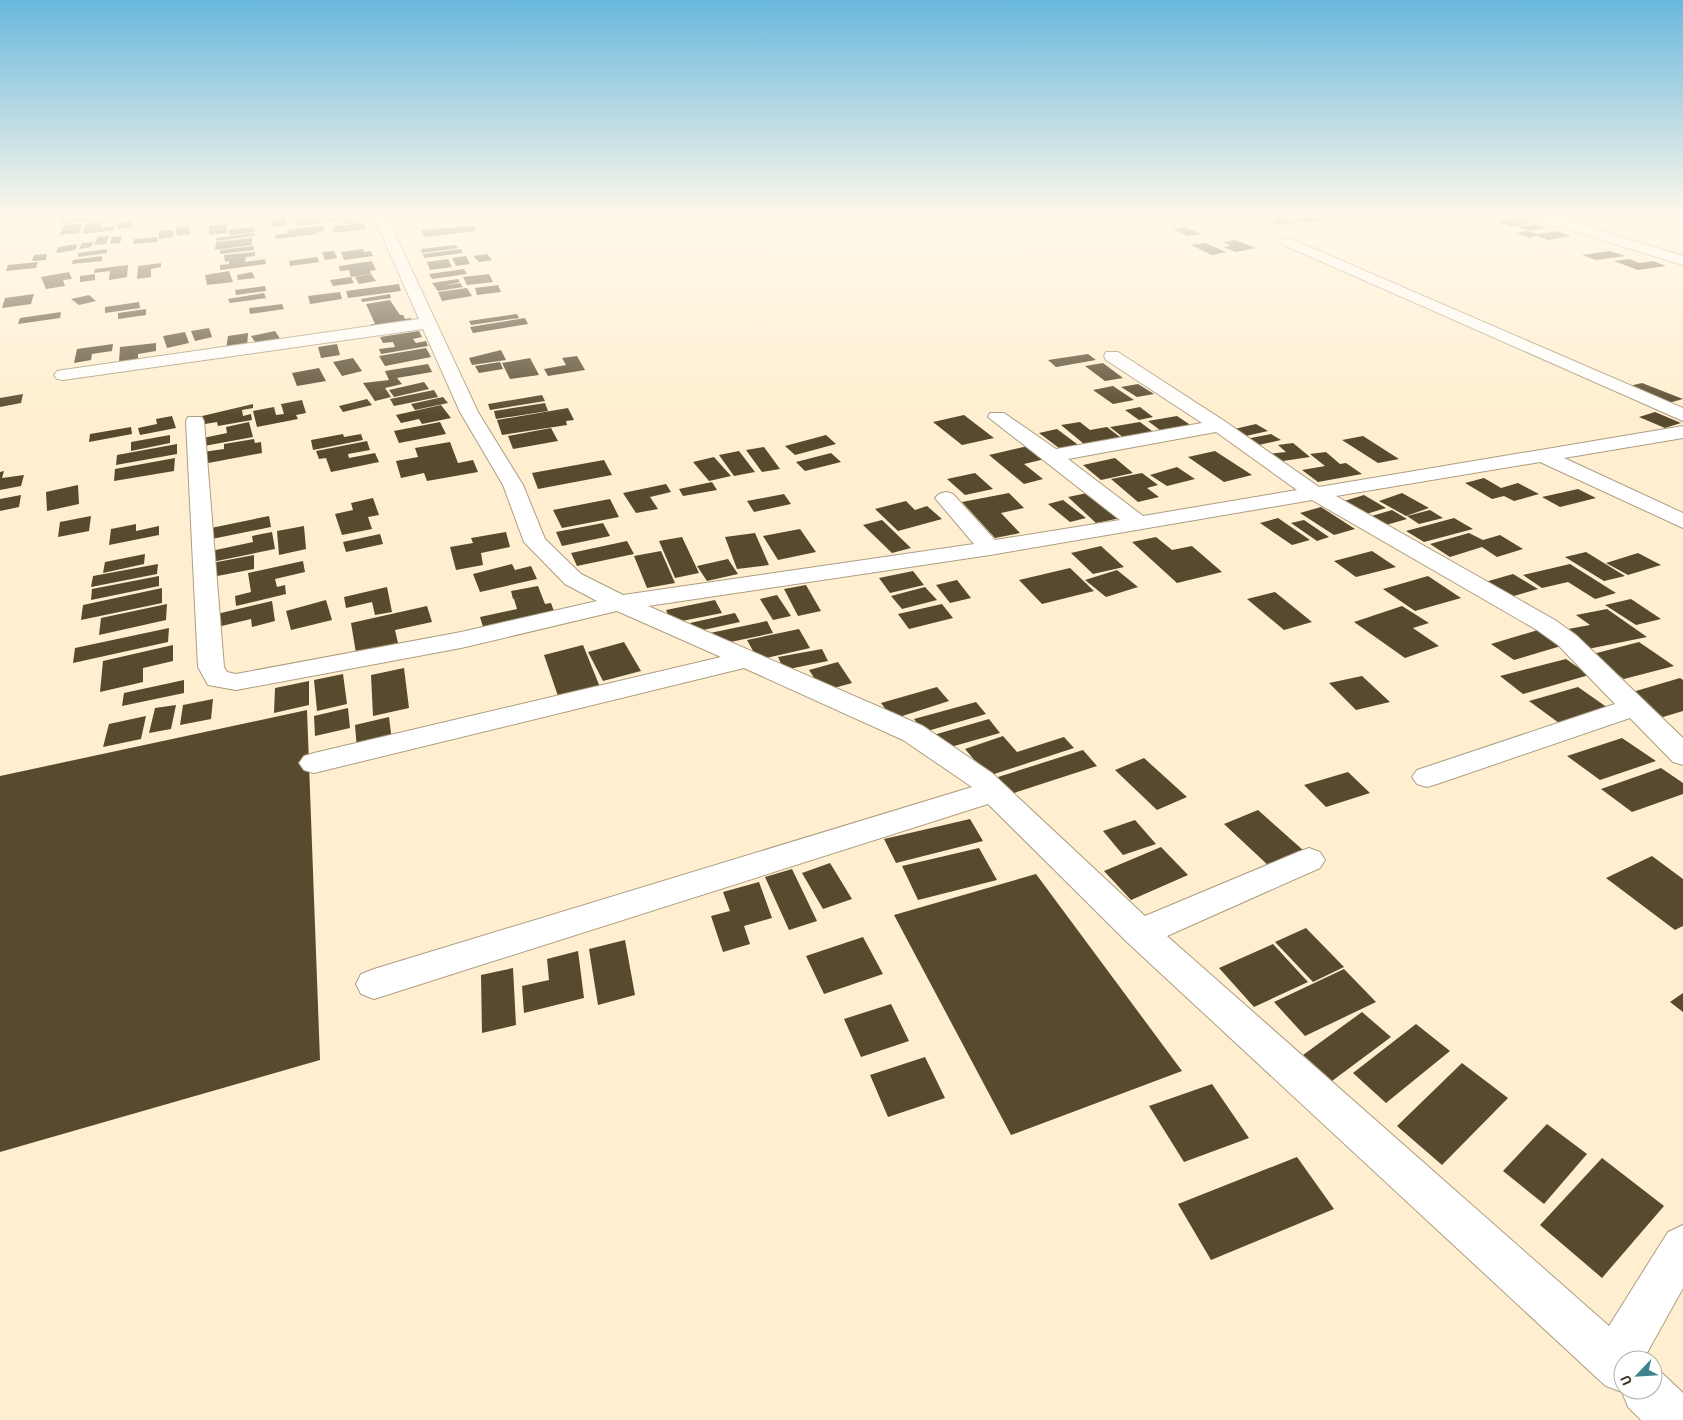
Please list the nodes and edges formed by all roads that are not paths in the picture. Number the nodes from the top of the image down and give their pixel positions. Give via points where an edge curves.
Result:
1 (410, 283) edge
2 (1383, 283) edge
3 (428, 323) junction
4 (1112, 356) dead end
5 (63, 375) dead end
6 (1683, 415) edge
7 (997, 417) dead end
8 (195, 421) dead end
9 (1219, 426) junction
10 (1683, 432) edge
11 (1052, 456) junction
12 (1543, 456) junction
13 (1316, 494) junction
14 (946, 498) dead end
15 (1683, 520) edge
16 (1138, 523) junction
17 (990, 548) junction
18 (620, 603) junction
19 (747, 659) junction
20 (1634, 707) junction
21 (1683, 755) edge
22 (314, 763) dead end
23 (1427, 777) dead end
24 (994, 792) junction
25 (1309, 860) dead end
26 (1140, 933) junction
27 (374, 984) dead end
28 (1683, 1247) edge
29 (1637, 1350) edge
30 (1613, 1360) edge
31 (1655, 1400) edge
32 (1676, 1420) edge

1 - 3 street
2 - 6 street
3 - 5 street
3 - 18 street via 469,412 513,486 535,542 573,579
4 - 9 street
7 - 11 street
8 - 18 street via 207,635 210,667 218,679 236,682 451,642
9 - 11 street
9 - 13 street
10 - 12 street
11 - 16 street
12 - 13 street
12 - 15 street
13 - 16 street
13 - 20 street via 1546,625 1567,640
14 - 17 street
16 - 17 street
17 - 18 street
18 - 19 street
19 - 22 street
19 - 24 street via 913,733 982,780
20 - 21 street
20 - 23 street
24 - 26 street
24 - 27 street
25 - 26 street
26 - 30 street
28 - 29 street
31 - 32 street

